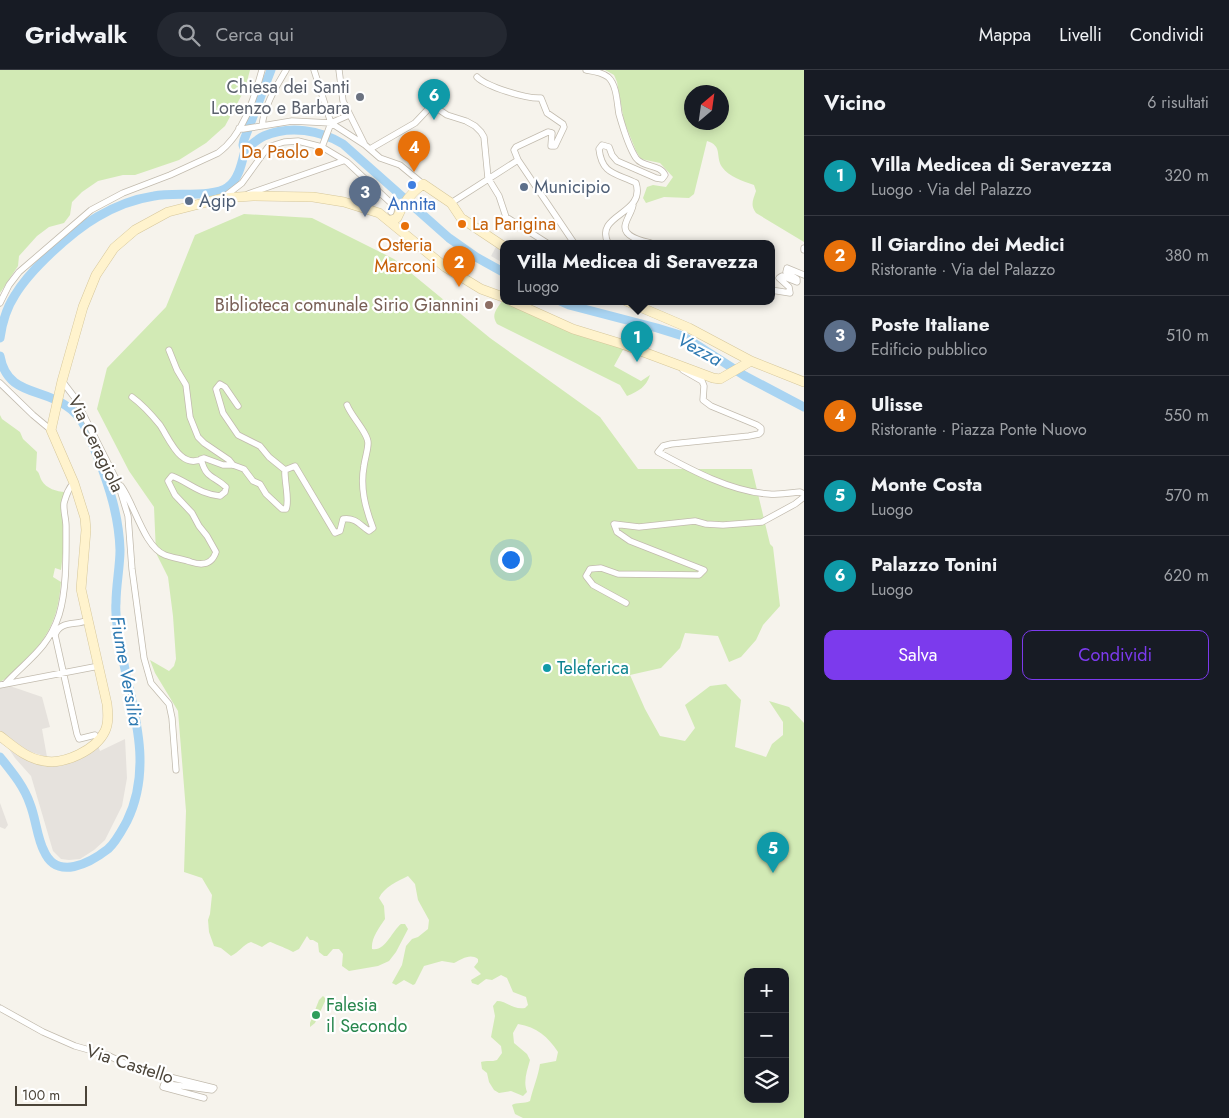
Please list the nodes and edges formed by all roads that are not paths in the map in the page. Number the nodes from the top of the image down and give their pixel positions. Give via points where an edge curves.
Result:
1 (262, 70) edge
2 (286, 70) edge
3 (314, 70) edge
4 (339, 70) edge
5 (586, 70) edge
6 (477, 77) dead end
7 (349, 116) junction
8 (259, 126) junction
9 (330, 126) junction
10 (241, 129) junction
11 (322, 145) junction
12 (368, 147) junction
13 (343, 160) junction
14 (518, 160) junction
15 (488, 178) junction
16 (423, 184) junction
17 (240, 197) junction
18 (223, 198) junction
19 (451, 203) junction
20 (633, 205) junction
21 (390, 216) junction
22 (542, 240) edge
23 (572, 240) edge
24 (607, 240) edge
25 (642, 240) edge
26 (500, 244) edge
27 (804, 275) edge
28 (775, 291) edge
29 (500, 296) edge
30 (0, 303) edge
31 (520, 305) edge
32 (635, 305) edge
33 (169, 350) dead end
34 (748, 363) junction
35 (678, 364) junction
36 (62, 381) junction
37 (0, 382) edge
38 (804, 382) edge
39 (132, 397) dead end
40 (347, 405) dead end
41 (238, 406) dead end
42 (52, 426) junction
43 (201, 459) junction
44 (233, 464) junction
45 (285, 470) junction
46 (74, 483) junction
47 (118, 483) junction
48 (804, 496) edge
49 (626, 603) dead end
50 (88, 620) junction
51 (98, 666) junction
52 (63, 673) junction
53 (2, 685) edge
54 (95, 735) dead end
55 (0, 736) edge
56 (176, 770) dead end
57 (0, 1008) edge
58 (204, 1098) dead end

1 - 10 street
2 - 8 street
3 - 9 street
4 - 7 street via 343,101
5 - 20 street via 610,78 625,133 636,158 643,164 660,169 665,175 662,179 656,178 617,161 609,147 602,145 600,160 609,172 636,184 638,190
6 - 14 street via 519,96 541,98 547,114 564,124 555,146 551,146 552,133 548,132 516,147
7 - 9 street
7 - 12 street
8 - 9 street via 292,121
8 - 10 street
9 - 11 street
9 - 12 street
10 - 30 street via 218,153 122,193 91,210 19,272
11 - 13 street
11 - 18 street via 298,141 268,147 242,183
12 - 15 street via 415,123 432,105 481,132
12 - 16 street
13 - 17 street
13 - 21 street via 392,204
14 - 15 street
14 - 23 street
15 - 19 street
15 - 22 street via 506,217
16 - 19 main road
16 - 21 main road via 401,208 397,218
17 - 18 main road
17 - 21 main road via 313,197 344,202
18 - 36 main road via 168,212 135,230 114,248 96,275 83,307
19 - 26 main road via 461,218
20 - 24 street via 608,225 604,233
20 - 25 street via 626,231
21 - 29 main road via 445,267 481,289
27 - 28 street via 788,268 786,272 797,282 782,276 779,278 789,287 790,293
31 - 35 main road via 573,329
32 - 34 main road via 689,328
33 - 44 street via 186,385 190,417 198,437
34 - 35 main road via 720,379
34 - 38 main road
35 - 48 street via 702,381 703,400 757,425 761,432 671,444 658,452 699,473 744,490 769,494 800,492
36 - 42 main road
36 - 47 street, Via Ceragiola via 75,398
37 - 42 street via 33,416
39 - 43 street via 151,414 178,454 189,461
40 - 45 street via 367,436 363,467 364,499 372,530 349,518 343,520 340,531 335,533 295,466
41 - 45 street via 220,384 216,389 217,398 238,435 260,446
42 - 46 main road
43 - 44 street via 223,465
43 - 47 street via 212,478 226,487 220,496 194,489 172,476 168,481 216,552 208,564 164,555 155,548 137,519 128,495
44 - 45 street via 260,484 282,509 286,509 288,504
46 - 50 main road via 86,524 81,589
46 - 53 street via 69,487 64,505 64,596 58,616 38,652
47 - 56 street, Via Ceragiola via 128,516 146,667 151,682 169,704
48 - 49 street via 796,504 762,522 723,525 695,520 639,527 614,524 617,532 630,541 704,570 699,575 618,574 601,568 590,569 586,576 593,585
50 - 51 main road
50 - 52 street via 57,628 55,635
51 - 52 street
51 - 55 main road via 108,717 105,732 90,747 66,759 43,761 26,755
52 - 53 street
52 - 54 street via 79,739
57 - 58 street, Via Castello via 75,1046 107,1055 137,1069 214,1088 168,1084 163,1087

